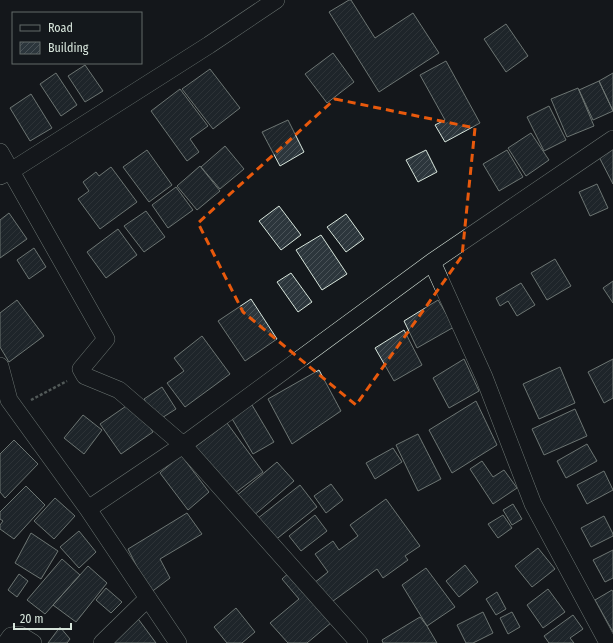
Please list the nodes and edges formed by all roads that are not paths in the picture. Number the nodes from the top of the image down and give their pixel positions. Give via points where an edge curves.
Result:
1 (276, 0) edge
2 (613, 139) edge
3 (0, 152) edge
4 (5, 173) edge
5 (432, 262) junction
6 (0, 367) edge
7 (8, 407) edge
8 (183, 445) junction
9 (88, 509) junction
10 (148, 598) junction
11 (6, 643) edge
12 (33, 643) edge
13 (102, 643) edge
14 (178, 643) edge
15 (359, 643) edge
16 (608, 643) edge

1 - 4 street
2 - 5 street
3 - 4 street
4 - 8 street via 106,339 81,369 85,376 119,390
5 - 8 street
5 - 16 street via 484,377 533,504
6 - 7 street
7 - 9 street
8 - 9 street
8 - 15 street
9 - 10 street
10 - 13 street
10 - 14 street
11 - 12 street via 11,636 20,635

